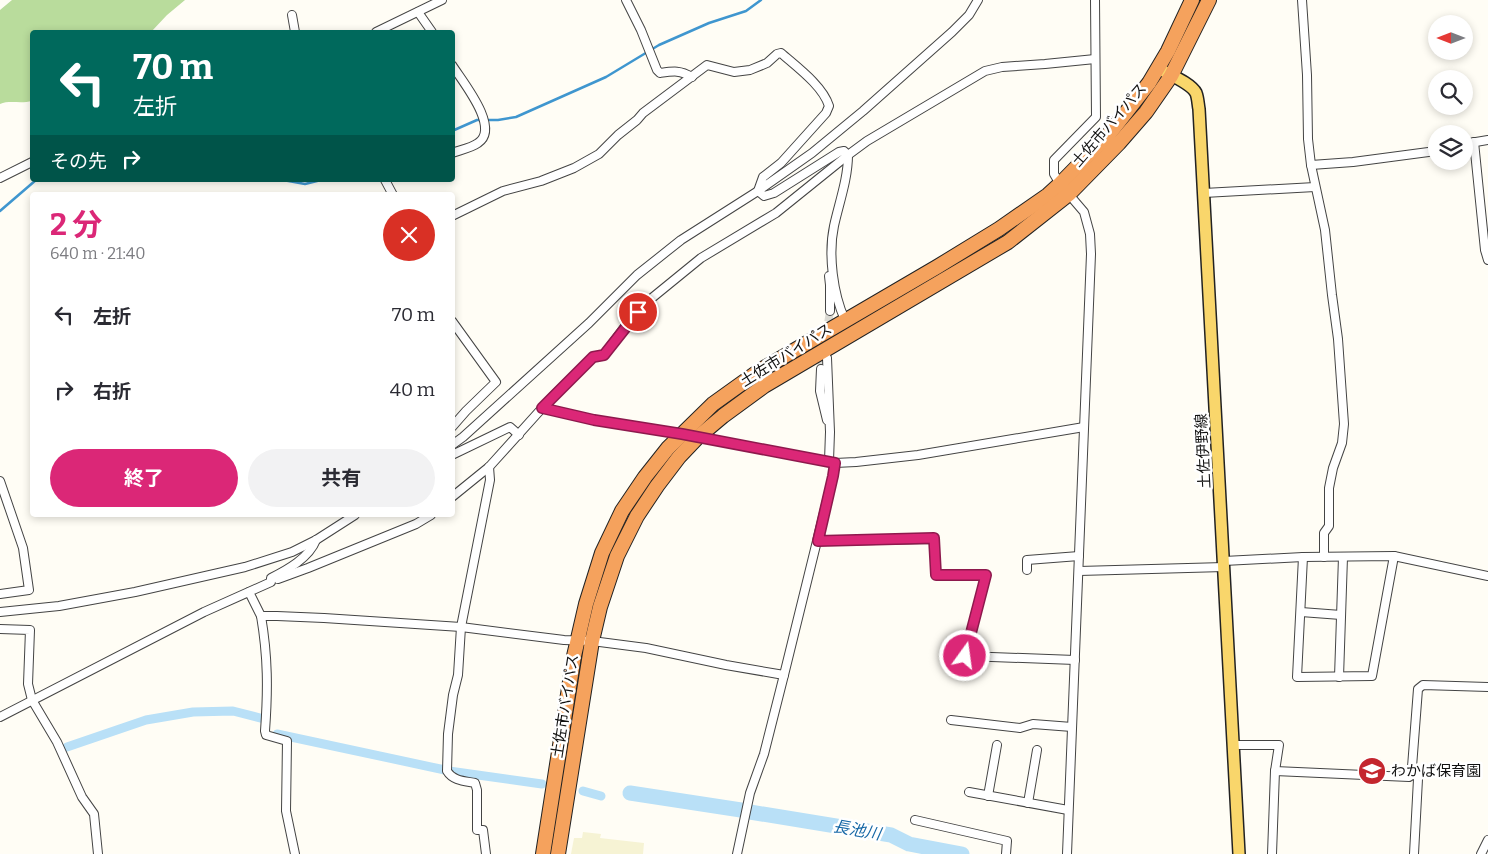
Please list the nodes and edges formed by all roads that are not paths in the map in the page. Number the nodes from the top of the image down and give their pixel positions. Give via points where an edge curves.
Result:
1 (442, 0) edge
2 (626, 0) edge
3 (978, 0) edge
4 (1095, 0) edge
5 (1192, 0) edge
6 (1209, 0) edge
7 (1302, 0) edge
8 (418, 12) junction
9 (292, 15) dead end
10 (295, 30) edge
11 (380, 30) edge
12 (431, 30) edge
13 (1095, 59) junction
14 (1158, 68) junction
15 (455, 70) edge
16 (692, 76) junction
17 (1170, 76) junction
18 (1488, 140) edge
19 (1474, 142) joint
20 (455, 151) edge
21 (1428, 152) edge
22 (848, 155) junction
23 (30, 163) edge
24 (1311, 165) junction
25 (0, 178) edge
26 (1316, 187) junction
27 (1065, 189) junction
28 (758, 191) junction
29 (1204, 193) junction
30 (455, 215) edge
31 (831, 248) junction
32 (1488, 260) edge
33 (830, 312) tunnel mouth
34 (845, 320) junction
35 (455, 325) edge
36 (823, 350) junction
37 (821, 368) tunnel mouth
38 (542, 408) junction
39 (455, 424) edge
40 (1084, 427) junction
41 (830, 432) junction
42 (682, 434) junction
43 (519, 435) junction
44 (698, 437) junction
45 (455, 443) edge
46 (455, 454) edge
47 (832, 462) junction
48 (489, 467) junction
49 (0, 480) edge
50 (455, 495) edge
51 (352, 517) edge
52 (428, 517) edge
53 (316, 540) junction
54 (818, 541) junction
55 (1079, 556) junction
56 (1343, 556) junction
57 (1394, 556) junction
58 (1302, 557) junction
59 (1324, 557) junction
60 (1224, 564) junction
61 (1027, 570) dead end
62 (1079, 571) junction
63 (1488, 576) edge
64 (271, 582) junction
65 (249, 592) junction
66 (0, 594) edge
67 (0, 612) edge
68 (1301, 612) junction
69 (1341, 614) junction
70 (261, 616) junction
71 (462, 627) junction
72 (0, 629) edge
73 (592, 641) junction
74 (577, 642) junction
75 (1075, 660) junction
76 (784, 675) junction
77 (1287, 676) dead end
78 (1297, 677) junction
79 (1338, 678) junction
80 (1488, 686) edge
81 (32, 700) junction
82 (0, 716) edge
83 (951, 720) dead end
84 (1072, 727) junction
85 (997, 745) dead end
86 (1234, 745) junction
87 (1037, 750) dead end
88 (1275, 771) junction
89 (1415, 773) junction
90 (969, 792) dead end
91 (988, 796) junction
92 (1028, 803) junction
93 (1068, 810) junction
94 (915, 820) dead end
95 (1488, 840) edge
96 (98, 854) edge
97 (295, 854) edge
98 (486, 854) edge
99 (544, 854) edge
100 (558, 854) edge
101 (737, 854) edge
102 (1006, 854) edge
103 (1066, 854) edge
104 (1239, 854) edge
105 (1272, 854) edge
106 (1414, 854) edge
107 (1480, 854) edge

1 - 8 street
2 - 16 street via 657,70 660,73 684,72
3 - 28 street via 952,32 863,111
4 - 13 street
5 - 14 highway, 土佐市バイパス
6 - 17 highway, 土佐市バイパス
7 - 24 street
8 - 11 street
8 - 12 street
9 - 10 street
13 - 22 street via 985,71
13 - 27 street via 1096,117 1054,160 1054,174
14 - 17 main road, 土佐伊野線
14 - 27 highway, 土佐市バイパス
15 - 20 street via 486,123 486,132 478,144
16 - 28 street via 707,65 734,72 750,70 782,53 809,76 827,101 826,113 764,177
16 - 30 street via 643,113 599,154 574,168 503,191
17 - 27 highway, 土佐市バイパス via 1130,130
17 - 29 main road, 土佐伊野線 via 1190,86 1197,96
18 - 19 street
19 - 32 street
21 - 24 street
22 - 28 street via 844,151 839,152 774,193 764,196
22 - 31 street
22 - 38 street via 776,213 679,275 647,302 604,355 593,357
23 - 25 street
24 - 26 street
26 - 29 street
26 - 59 street via 1338,339 1344,424 1329,488 1329,526 1324,533
27 - 34 highway, 土佐市バイパス via 1048,195 999,229
27 - 36 highway, 土佐市バイパス via 1008,242
27 - 40 street via 1084,212 1090,234
28 - 45 street via 681,240 637,275 589,323
29 - 60 main road, 土佐伊野線
31 - 33 street via 826,261
31 - 34 street via 831,266
34 - 42 highway, 土佐市バイパス via 759,371 713,404
35 - 39 street via 496,382
36 - 41 street via 827,358
36 - 44 highway, 土佐市バイパス via 764,386
37 - 41 street via 820,391
38 - 42 street
38 - 43 street
40 - 47 street via 918,455
40 - 55 street
41 - 47 street
42 - 44 street
42 - 74 highway, 土佐市バイパス via 645,477 622,511 602,553
43 - 46 street via 510,427
43 - 48 street
44 - 47 street
44 - 73 highway, 土佐市バイパス via 678,457 637,516 617,556
47 - 54 street via 833,476
48 - 50 street
48 - 71 street via 490,480
49 - 66 street via 22,548 29,590
51 - 53 street
52 - 64 street
53 - 64 street via 314,547 291,568 271,578
53 - 67 street via 292,552 200,578 60,606
54 - 75 street via 934,538 936,575 986,575 965,656
54 - 76 street
55 - 61 street via 1026,560
55 - 62 street
56 - 57 street
56 - 59 street
56 - 69 street
57 - 63 street
57 - 79 street via 1372,676
58 - 59 street
58 - 60 street
58 - 68 street
60 - 62 street
60 - 86 main road, 土佐伊野線
62 - 75 street
64 - 65 street
65 - 70 street
65 - 81 street
68 - 69 street
68 - 78 street
69 - 79 street
70 - 71 street
70 - 97 street via 268,664 265,731 266,735 287,740 286,810
71 - 74 street
71 - 98 street via 448,734 447,771 455,779 475,783 477,830 483,830
72 - 81 street via 30,630 28,684
73 - 74 street
73 - 76 street via 646,648
73 - 100 highway, 土佐市バイパス
74 - 99 highway, 土佐市バイパス
75 - 84 street
76 - 101 street via 764,754 750,793
77 - 78 street
78 - 79 street
80 - 89 street via 1423,685 1418,689 1412,768
81 - 82 street
81 - 96 street via 94,814
83 - 84 street via 1020,728 1033,724
84 - 93 street
85 - 91 street
86 - 88 street via 1279,745
86 - 104 main road, 土佐伊野線
87 - 92 street
88 - 89 street via 1409,777
88 - 105 street
89 - 106 street via 1418,779
90 - 91 street
91 - 92 street
92 - 93 street
93 - 103 street
94 - 102 street via 1007,841
95 - 107 street

